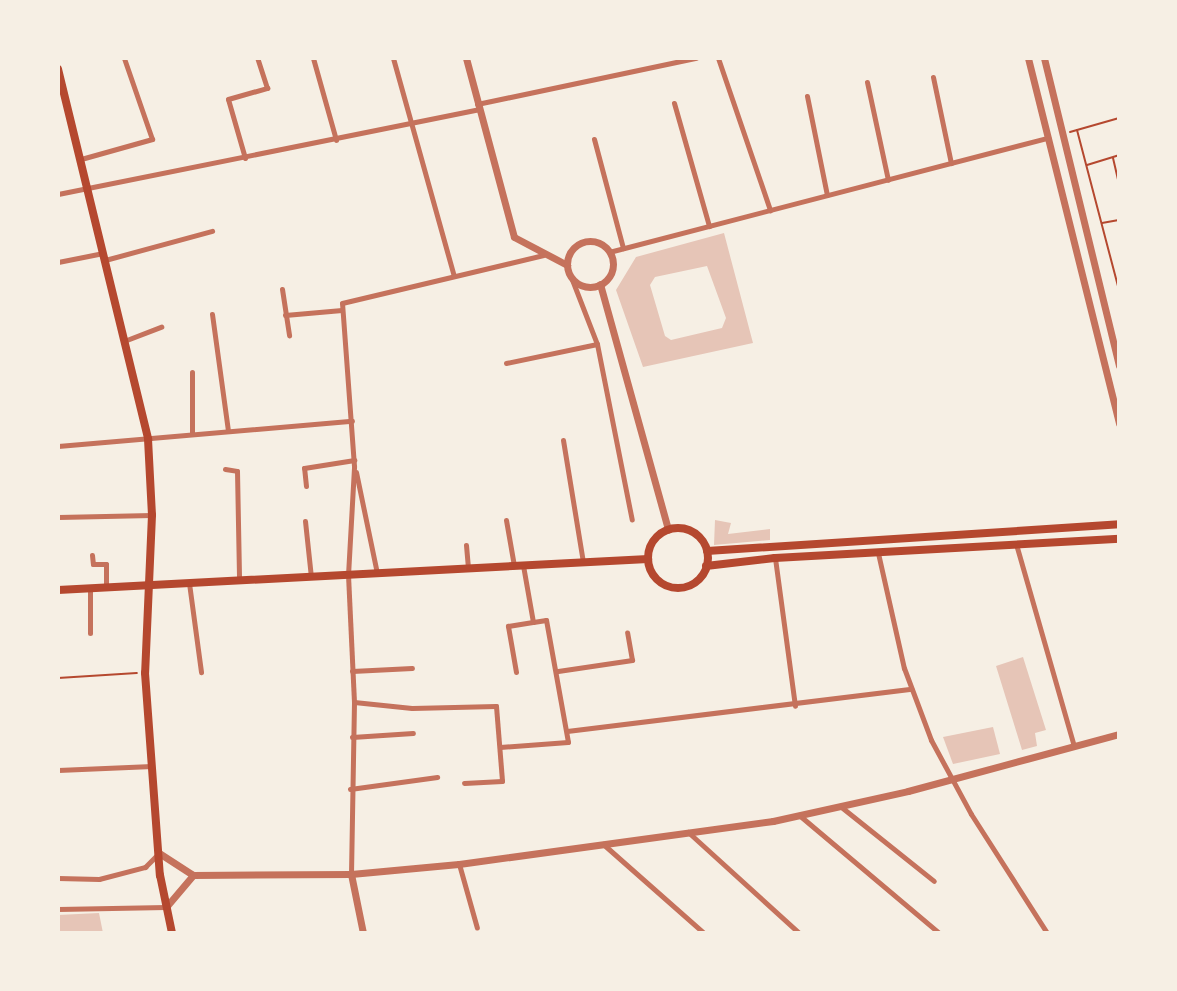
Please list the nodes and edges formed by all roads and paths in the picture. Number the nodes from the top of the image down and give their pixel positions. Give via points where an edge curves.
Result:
1 (124, 58) edge
2 (257, 58) edge
3 (313, 58) edge
4 (393, 58) edge
5 (466, 58) edge
6 (696, 58) edge
7 (718, 58) edge
8 (1028, 58) edge
9 (1044, 58) edge
10 (58, 69) edge
11 (933, 77) dead end
12 (867, 82) dead end
13 (61, 94) edge
14 (807, 96) dead end
15 (674, 103) dead end
16 (478, 107) junction
17 (1119, 118) edge
18 (409, 125) junction
19 (1077, 130) junction
20 (1062, 134) junction
21 (1048, 138) junction
22 (594, 139) dead end
23 (336, 140) junction
24 (1119, 155) edge
25 (1112, 157) junction
26 (245, 158) junction
27 (81, 159) junction
28 (951, 163) junction
29 (1086, 165) junction
30 (888, 180) junction
31 (1119, 183) edge
32 (88, 189) junction
33 (58, 194) edge
34 (827, 195) junction
35 (770, 210) junction
36 (1119, 220) edge
37 (1101, 223) junction
38 (709, 226) junction
39 (212, 230) dead end
40 (623, 248) junction
41 (609, 252) junction
42 (543, 255) junction
43 (104, 256) junction
44 (58, 262) edge
45 (567, 265) junction
46 (454, 276) junction
47 (571, 277) junction
48 (600, 284) junction
49 (282, 289) dead end
50 (1119, 290) edge
51 (342, 310) junction
52 (212, 314) dead end
53 (285, 315) junction
54 (161, 327) dead end
55 (289, 335) dead end
56 (124, 341) junction
57 (597, 344) junction
58 (506, 363) dead end
59 (1119, 366) edge
60 (191, 372) dead end
61 (352, 421) junction
62 (1119, 424) edge
63 (228, 431) junction
64 (192, 433) junction
65 (148, 439) junction
66 (563, 440) dead end
67 (58, 446) edge
68 (354, 463) junction
69 (225, 469) dead end
70 (306, 486) dead end
71 (152, 515) junction
72 (58, 517) edge
73 (506, 520) dead end
74 (632, 520) dead end
75 (305, 521) dead end
76 (1119, 524) edge
77 (668, 530) junction
78 (1119, 539) edge
79 (1016, 544) junction
80 (466, 545) dead end
81 (706, 551) junction
82 (878, 553) junction
83 (92, 555) dead end
84 (775, 558) junction
85 (648, 559) junction
86 (583, 562) junction
87 (519, 566) junction
88 (706, 566) junction
89 (468, 569) junction
90 (377, 573) junction
91 (348, 575) junction
92 (311, 577) junction
93 (239, 579) junction
94 (189, 583) junction
95 (148, 585) junction
96 (106, 588) junction
97 (90, 589) junction
98 (58, 590) edge
99 (533, 622) junction
100 (627, 632) dead end
101 (90, 633) dead end
102 (412, 668) dead end
103 (352, 670) junction
104 (558, 671) junction
105 (201, 672) dead end
106 (516, 672) dead end
107 (145, 673) junction
108 (58, 678) edge
109 (911, 689) junction
110 (354, 702) junction
111 (795, 706) junction
112 (567, 731) junction
113 (413, 733) dead end
114 (1119, 734) edge
115 (352, 737) junction
116 (1074, 746) junction
117 (500, 747) junction
118 (152, 766) junction
119 (58, 769) edge
120 (437, 777) dead end
121 (950, 778) junction
122 (464, 783) dead end
123 (350, 789) junction
124 (840, 806) junction
125 (799, 815) junction
126 (688, 832) junction
127 (603, 844) junction
128 (159, 853) junction
129 (459, 864) junction
130 (351, 874) junction
131 (194, 875) junction
132 (58, 878) edge
133 (934, 881) dead end
134 (166, 907) junction
135 (58, 909) edge
136 (477, 928) dead end
137 (172, 933) edge
138 (363, 933) edge
139 (704, 933) edge
140 (799, 933) edge
141 (939, 933) edge
142 (1047, 933) edge

1 - 27 street via 152,139
2 - 26 street via 267,88 228,99
3 - 23 street
4 - 18 street
5 - 16 street
6 - 16 street
7 - 35 street
8 - 21 street
9 - 20 street
10 - 13 main road
11 - 28 street
12 - 30 street
13 - 27 main road
14 - 34 street
15 - 38 street
16 - 18 street
16 - 42 street via 514,237
17 - 19 path
18 - 23 street
18 - 46 street
19 - 20 path
19 - 29 path
20 - 21 street
20 - 59 street
21 - 28 street
21 - 62 street
22 - 40 street
23 - 26 street
24 - 25 path
25 - 29 path
25 - 31 path
26 - 32 street
27 - 32 main road
28 - 30 street
29 - 37 path
30 - 34 street
32 - 33 street
32 - 43 main road
34 - 35 street
35 - 38 street
36 - 37 path
37 - 50 path
38 - 40 street
39 - 43 street
40 - 41 street
41 - 45 street via 597,243 582,242 571,251
41 - 48 street via 610,273
42 - 45 street
42 - 46 street
43 - 44 street
43 - 56 main road
45 - 47 street
46 - 51 street via 342,303
47 - 48 street via 587,287
47 - 57 street
48 - 77 street
49 - 53 street
51 - 53 street
51 - 61 street
52 - 63 street
53 - 55 street
54 - 56 street
56 - 65 main road
57 - 58 street
57 - 74 street
60 - 64 street
61 - 63 street
61 - 68 street
63 - 64 street
64 - 65 street
65 - 67 street
65 - 71 main road
66 - 86 street
68 - 70 street via 304,468
68 - 90 street
68 - 91 street
69 - 93 street via 237,471
71 - 72 street
71 - 95 main road
73 - 87 street
75 - 92 street
76 - 81 main road
77 - 81 main road via 696,535
77 - 85 main road via 653,541
78 - 79 main road
79 - 82 main road
79 - 116 street
80 - 89 street
81 - 88 main road
82 - 84 main road
82 - 109 street
83 - 96 street via 93,564 106,565
84 - 88 main road
84 - 111 street
85 - 86 main road
85 - 88 main road via 654,576 669,587 688,586
86 - 87 main road
87 - 89 main road
87 - 99 street
89 - 90 main road
90 - 91 main road
91 - 92 main road
91 - 103 street
92 - 93 main road
93 - 94 main road
94 - 95 main road
94 - 105 street
95 - 96 main road
95 - 107 main road
96 - 97 main road
97 - 98 main road
97 - 101 street
99 - 104 street via 546,620
99 - 106 street via 508,626
100 - 104 street via 632,660
102 - 103 street
103 - 110 street
104 - 112 street
107 - 108 path
107 - 118 main road
109 - 111 street
109 - 121 street
110 - 115 street
110 - 117 street via 412,708 496,706
111 - 112 street
112 - 117 street via 568,742
113 - 115 street
114 - 116 street
115 - 123 street
116 - 121 street
117 - 122 street via 502,780
118 - 119 street
118 - 128 main road
120 - 123 street
121 - 124 street
121 - 142 street
123 - 130 street
124 - 125 street
124 - 133 street
125 - 126 street
125 - 141 street
126 - 127 street
126 - 140 street
127 - 129 street
127 - 139 street
128 - 131 street
128 - 132 street via 145,867 99,879
128 - 134 main road
129 - 130 street
129 - 136 street
130 - 131 street
130 - 138 street
131 - 134 street
134 - 135 street
134 - 137 main road

